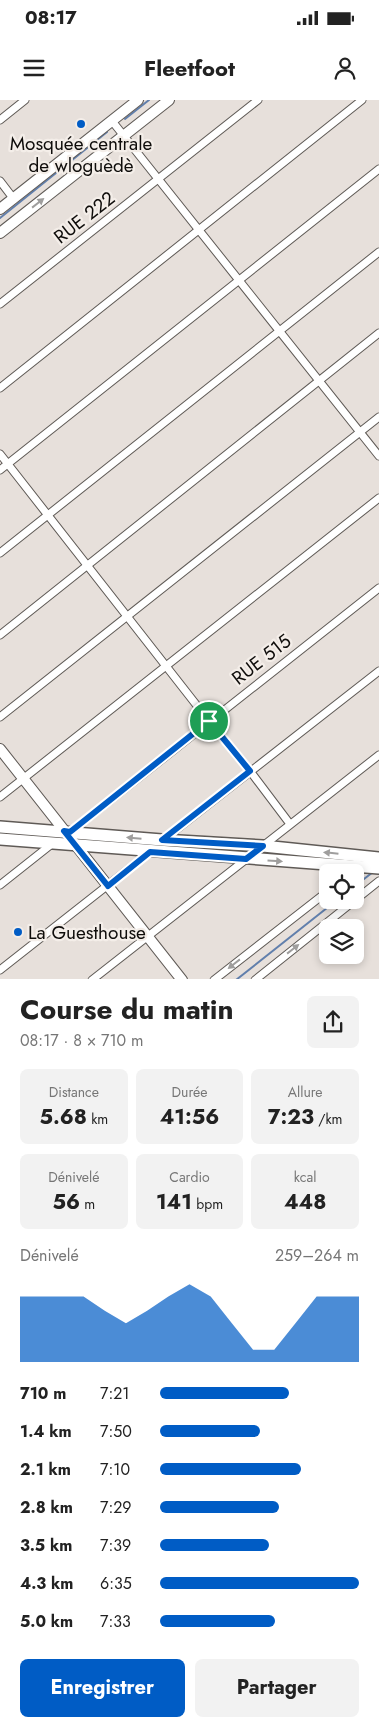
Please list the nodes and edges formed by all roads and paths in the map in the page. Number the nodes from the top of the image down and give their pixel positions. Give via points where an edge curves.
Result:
1 (25, 100) edge
2 (138, 100) edge
3 (169, 100) edge
4 (258, 100) edge
5 (362, 100) edge
6 (0, 120) edge
7 (112, 121) junction
8 (124, 136) junction
9 (379, 169) edge
10 (158, 179) junction
11 (0, 181) edge
12 (13, 198) junction
13 (0, 209) edge
14 (199, 230) junction
15 (0, 233) edge
16 (379, 252) edge
17 (240, 281) junction
18 (0, 304) edge
19 (280, 332) junction
20 (379, 333) edge
21 (320, 382) junction
22 (0, 388) edge
23 (379, 417) edge
24 (360, 432) junction
25 (0, 454) edge
26 (379, 456) edge
27 (7, 464) junction
28 (0, 470) edge
29 (379, 498) edge
30 (48, 515) junction
31 (0, 553) edge
32 (88, 566) junction
33 (379, 588) edge
34 (127, 617) junction
35 (0, 635) edge
36 (166, 666) junction
37 (379, 671) edge
38 (0, 718) edge
39 (209, 721) junction
40 (0, 749) edge
41 (379, 755) edge
42 (250, 771) junction
43 (23, 779) junction
44 (0, 797) edge
45 (290, 824) junction
46 (0, 827) edge
47 (67, 831) junction
48 (0, 839) edge
49 (162, 840) junction
50 (54, 843) junction
51 (75, 845) junction
52 (263, 846) junction
53 (150, 852) junction
54 (377, 855) edge
55 (246, 859) junction
56 (319, 866) edge
57 (379, 868) edge
58 (364, 869) edge
59 (379, 881) edge
60 (0, 885) edge
61 (108, 886) junction
62 (319, 898) edge
63 (148, 937) junction
64 (0, 970) edge
65 (93, 979) edge
66 (181, 979) edge
67 (215, 979) edge
68 (256, 979) edge

1 - 6 street
2 - 7 main road
3 - 8 main road
4 - 10 street, RUE 222
5 - 14 street
7 - 8 street
7 - 12 main road
8 - 10 street
15 -> 8 main road
9 - 17 street
10 - 14 street
10 - 18 street, RUE 222
11 - 12 street
12 - 13 main road
14 - 17 street
14 - 22 street
16 - 19 street
17 - 19 street
17 - 27 street
19 - 21 street
19 - 30 street
20 - 21 street
21 - 24 street
21 - 32 street
23 - 24 street
24 - 26 street
24 - 34 street
25 - 27 street
27 - 28 street
27 - 30 street
29 - 36 street
30 - 31 street
30 - 32 street
32 - 34 street
32 - 35 street
33 - 39 street, RUE 515
34 - 36 street
34 - 38 street
36 - 39 street
36 - 43 street
37 - 42 street
39 - 42 street
39 - 47 street, RUE 515
40 - 43 main road
41 - 45 street
42 - 45 street
42 - 49 street
43 - 44 street
43 - 47 main road
45 - 52 street
46 - 47 main road
49 -> 47 main road
47 - 51 main road
48 - 50 main road
49 - 52 main road
50 - 51 main road
50 - 60 street
51 - 53 main road
51 - 61 main road
54 -> 52 main road
52 - 55 street
53 - 55 main road
53 - 61 street
55 -> 56 main road
55 - 63 street
57 - 58 main road
68 -> 59 street
61 - 63 main road
61 - 64 street
62 -> 67 street
63 - 65 street
63 - 66 main road

